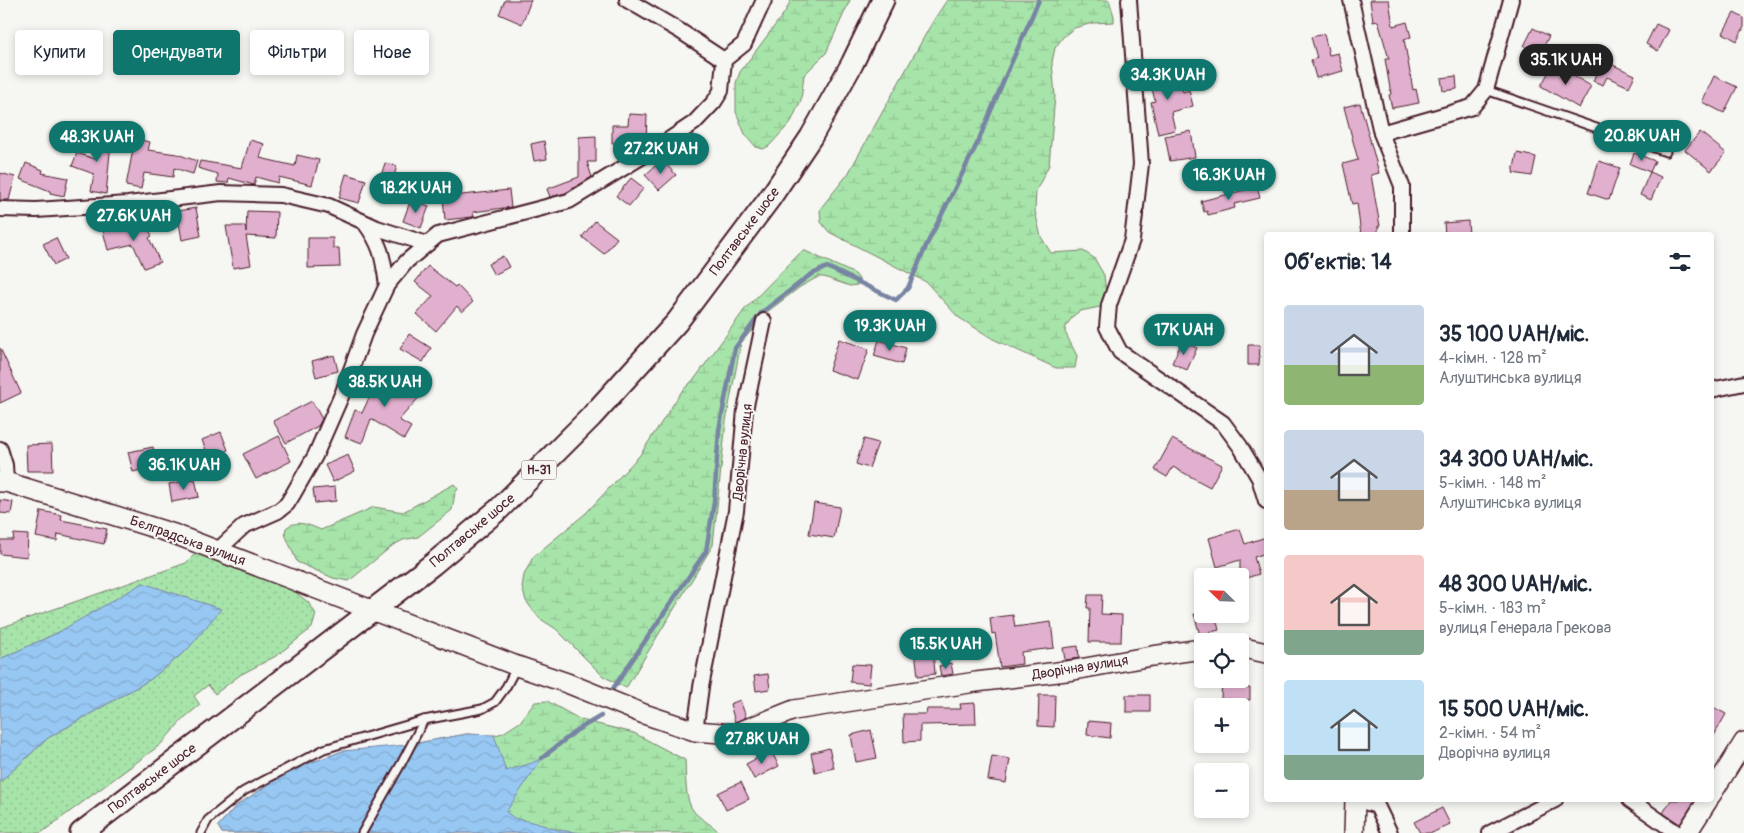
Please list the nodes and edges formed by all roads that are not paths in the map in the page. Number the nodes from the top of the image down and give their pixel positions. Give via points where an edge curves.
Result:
1 (627, 0) edge
2 (764, 0) edge
3 (882, 0) edge
4 (1128, 0) edge
5 (1351, 0) edge
6 (1511, 0) edge
7 (724, 60) junction
8 (1486, 90) junction
9 (1381, 133) junction
10 (1666, 152) dead end
11 (0, 209) edge
12 (365, 223) junction
13 (1402, 232) edge
14 (427, 244) junction
15 (387, 285) junction
16 (764, 321) dead end
17 (1744, 383) edge
18 (1714, 389) edge
19 (0, 449) edge
20 (3, 482) edge
21 (1264, 494) edge
22 (218, 550) junction
23 (372, 610) junction
24 (1249, 649) edge
25 (1194, 650) edge
26 (1264, 653) edge
27 (517, 666) junction
28 (424, 720) junction
29 (695, 731) junction
30 (1744, 742) edge
31 (1714, 789) edge
32 (1355, 802) edge
33 (1365, 802) edge
34 (1551, 802) edge
35 (1633, 802) edge
36 (1707, 802) edge
37 (81, 833) edge
38 (201, 833) edge
39 (362, 833) edge
40 (1354, 833) edge
41 (1390, 833) edge
42 (1490, 833) edge
43 (1677, 833) edge
44 (1687, 833) edge

1 - 7 street
2 - 7 street via 744,44
3 - 23 main road, Полтавське шосе / Н-31 via 852,64 811,137 770,198 677,322 591,418 499,510
4 - 21 street via 1141,164 1132,240 1109,305 1107,327 1120,352 1223,422 1259,478
5 - 9 street
6 - 8 street
7 - 14 street via 721,91 714,102 694,123 629,164 569,201 438,235
8 - 9 street via 1472,107
8 - 10 lane
9 - 13 street via 1402,186
11 - 12 street via 128,204 221,193 281,195 329,206
12 - 14 street
12 - 15 street via 382,253
14 - 15 street
15 - 22 street via 315,456 287,504 244,526
16 - 29 street, Дворічна вулиця via 745,410 736,511
17 - 18 street
19 - 20 street via 5,465
20 - 22 street, Бєлградська вулиця
22 - 23 street, Бєлградська вулиця
23 - 27 street, Дворічна вулиця
23 - 37 main road, Полтавське шосе / Н-31
24 - 26 street
25 - 29 street, Дворічна вулиця via 794,710 734,734
27 - 28 lane via 495,702 482,709
27 - 29 street, Дворічна вулиця
28 - 38 lane via 324,749 244,790 208,820
28 - 39 lane
30 - 31 street
32 - 40 street
33 - 41 street via 1377,806
34 - 42 street
35 - 43 street
36 - 44 street

